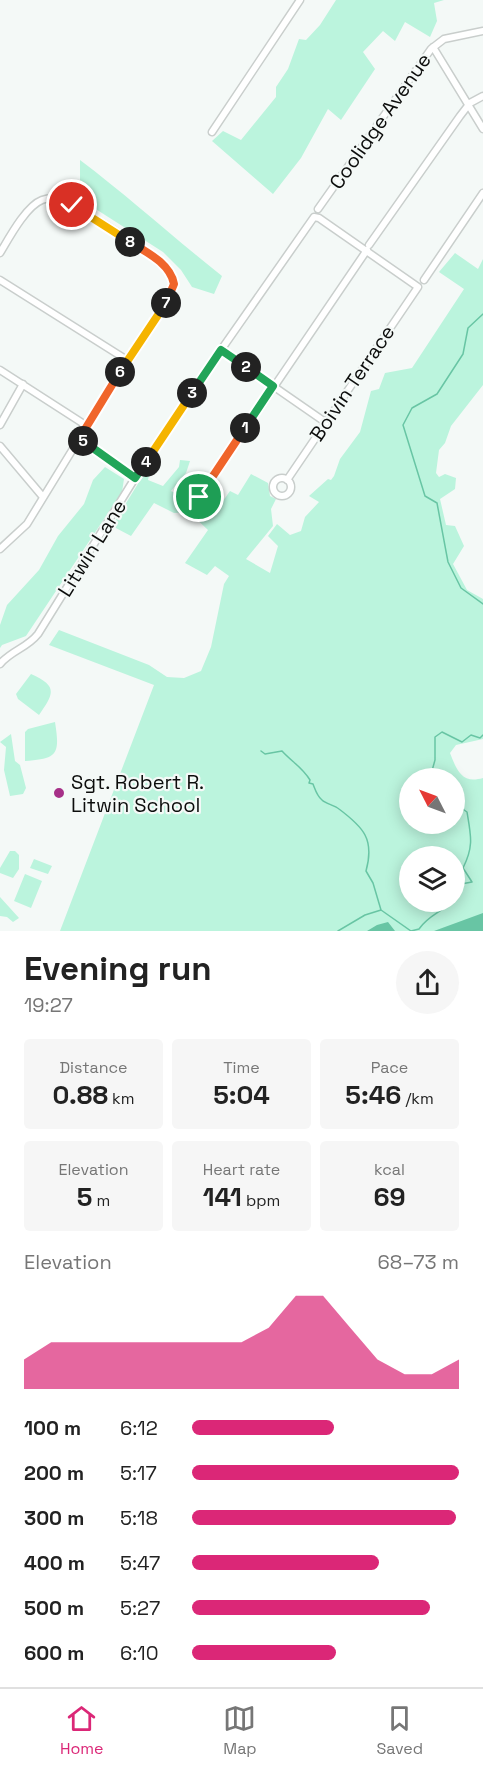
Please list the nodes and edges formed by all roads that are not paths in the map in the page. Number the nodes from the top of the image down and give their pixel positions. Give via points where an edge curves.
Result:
1 (300, 0) edge
2 (483, 31) edge
3 (433, 47) junction
4 (483, 96) edge
5 (468, 106) junction
6 (483, 129) edge
7 (212, 132) dead end
8 (483, 193) edge
9 (318, 209) dead end
10 (368, 247) junction
11 (0, 253) edge
12 (0, 280) edge
13 (424, 280) dead end
14 (221, 350) junction
15 (127, 360) junction
16 (0, 370) edge
17 (23, 384) junction
18 (273, 386) junction
19 (326, 422) junction
20 (0, 425) edge
21 (87, 426) junction
22 (79, 439) junction
23 (0, 446) edge
24 (135, 478) junction
25 (287, 480) dead end
26 (43, 497) junction
27 (199, 497) dead end
28 (0, 549) edge
29 (0, 664) edge

1 - 7 street
2 - 3 street, Coolidge Avenue via 444,39
3 - 5 street
3 - 9 street, Coolidge Avenue
4 - 5 street
5 - 6 street
5 - 10 street
8 - 13 street
10 - 14 street via 314,217
10 - 18 street
10 - 19 street, Boivin Terrace via 418,287
11 - 15 street via 33,206 54,198 72,205 159,262 172,278 172,291
12 - 15 street
14 - 18 street
14 - 24 street
15 - 21 street
16 - 17 street
17 - 20 street
17 - 21 street
18 - 19 street
18 - 27 street
19 - 25 street, Boivin Terrace
21 - 22 street
22 - 24 street, Litwin Lane
22 - 26 street
23 - 26 street
24 - 29 street, Litwin Lane via 39,632
26 - 28 street via 27,524

